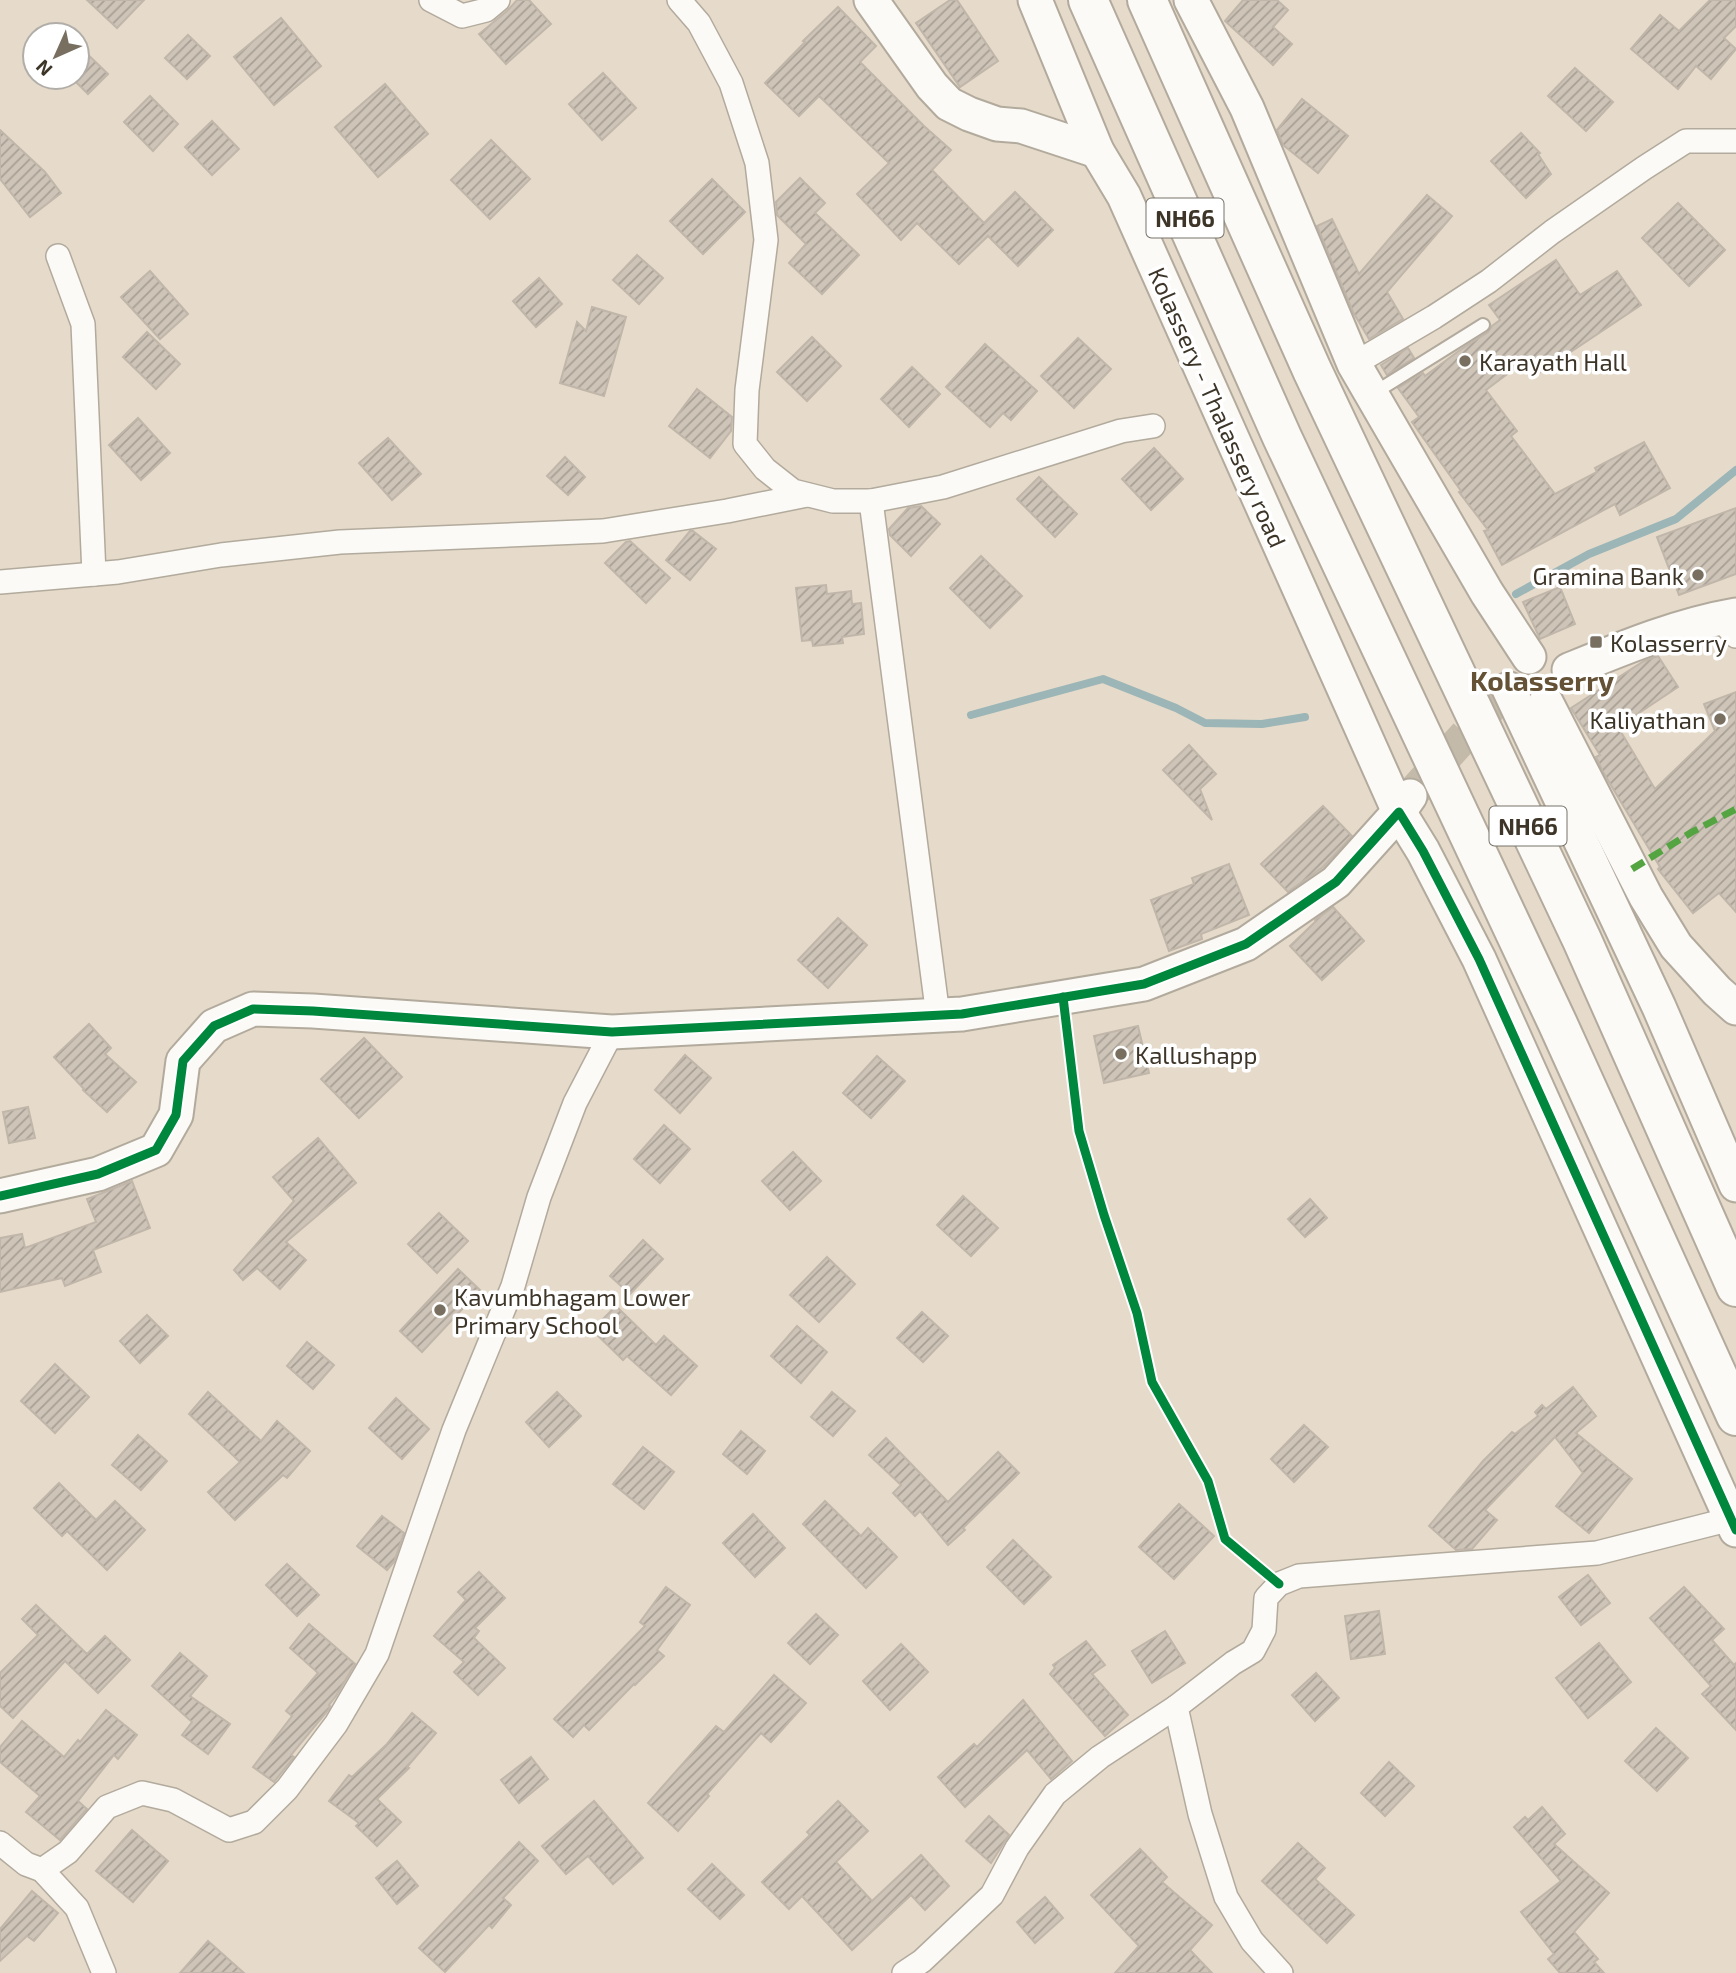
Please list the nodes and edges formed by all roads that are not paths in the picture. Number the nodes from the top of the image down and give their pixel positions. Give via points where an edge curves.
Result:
1 (432, 0) edge
2 (498, 0) edge
3 (679, 0) edge
4 (871, 0) edge
5 (1035, 0) edge
6 (1088, 0) edge
7 (1147, 0) edge
8 (1192, 0) edge
9 (1736, 141) edge
10 (1097, 151) junction
11 (58, 256) dead end
12 (1483, 325) dead end
13 (1354, 363) junction
14 (1371, 395) junction
15 (1153, 426) dead end
16 (807, 495) junction
17 (871, 501) junction
18 (94, 574) junction
19 (0, 582) edge
20 (1730, 623) edge
21 (1569, 670) junction
22 (1514, 681) junction
23 (1546, 702) junction
24 (1404, 804) junction
25 (1736, 1008) edge
26 (938, 1016) junction
27 (612, 1032) junction
28 (1736, 1185) edge
29 (0, 1196) edge
30 (1736, 1287) edge
31 (1736, 1416) edge
32 (1734, 1524) edge
33 (1176, 1707) junction
34 (0, 1843) edge
35 (42, 1870) junction
36 (104, 1973) edge
37 (904, 1973) edge
38 (1281, 1973) edge

1 - 2 street via 462,16 486,10
3 - 16 street via 699,23 731,83 757,163 766,240 747,390 746,444 765,469 793,491
4 - 10 street via 949,104 997,124 1021,126
5 - 10 street, Kolassery - Thalassery road
6 - 31 highway, NH66 via 1282,437
7 - 30 highway, NH66 via 1312,370 1582,940
8 - 13 street via 1247,108
9 - 13 street via 1686,141 1489,281
10 - 24 street, Kolassery - Thalassery road via 1124,196
11 - 18 street via 83,324
12 - 14 lane
13 - 14 street
14 - 22 street via 1488,593
15 - 17 street via 1121,431 943,487
16 - 17 street via 833,501
16 - 18 street via 603,531 340,541
17 - 26 street
18 - 19 street
20 - 21 street via 1630,645
21 - 22 street via 1560,657 1545,651
21 - 23 street via 1563,694
22 - 23 street via 1533,699
22 - 28 street
23 - 25 street via 1676,946
24 - 26 street via 1336,882 1246,944 1144,984
24 - 32 street, Kolassery - Thalassery road via 1423,852 1479,959
26 - 27 street
27 - 29 street via 253,1009 214,1026 183,1060 176,1115 156,1150 98,1174
27 - 35 street via 575,1103 539,1197 513,1286 454,1430 377,1654 336,1724 287,1789 254,1822 229,1830 173,1800 142,1793 107,1807 68,1852
32 - 33 street via 1597,1553 1299,1576 1279,1584 1266,1598 1264,1630 1253,1651
33 - 37 street via 1100,1757 1055,1794 1017,1848 992,1895
33 - 38 street via 1200,1814 1226,1897 1252,1941
34 - 35 street via 26,1864
35 - 36 street via 77,1908

